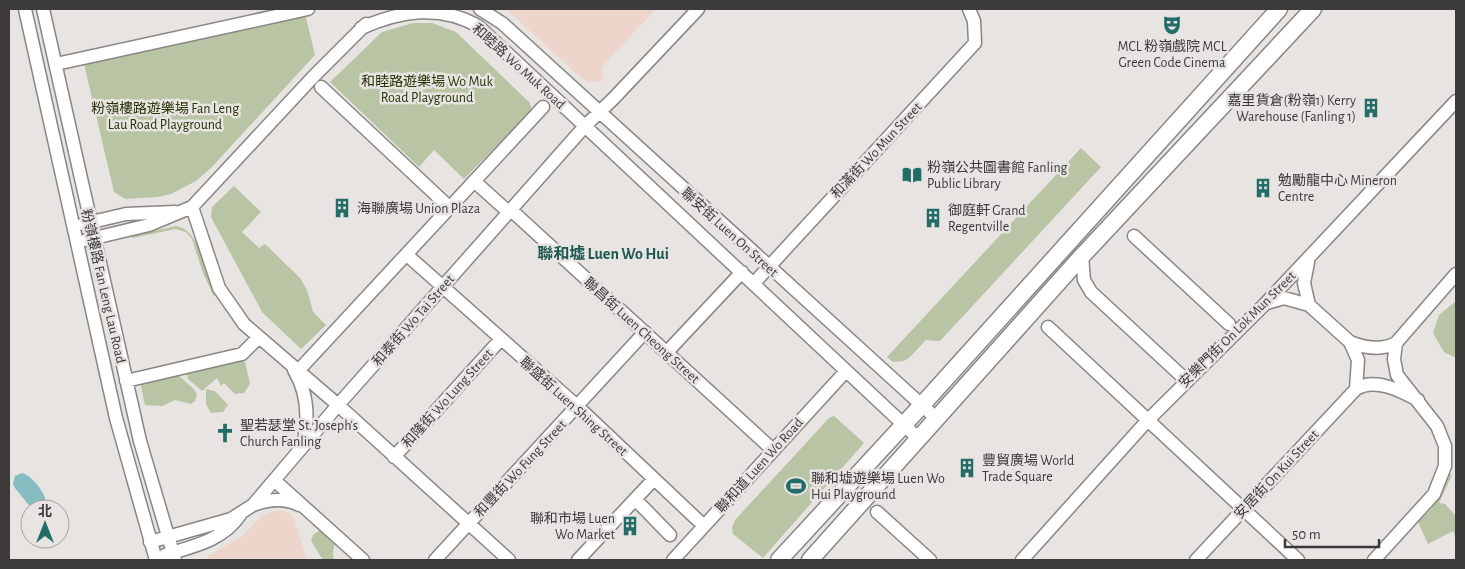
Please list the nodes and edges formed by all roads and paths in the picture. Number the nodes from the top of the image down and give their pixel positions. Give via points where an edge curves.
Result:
1 (25, 9) edge
2 (43, 9) edge
3 (308, 9) edge
4 (480, 9) edge
5 (689, 9) edge
6 (698, 9) edge
7 (969, 9) edge
8 (1279, 9) edge
9 (1313, 9) edge
10 (391, 11) edge
11 (417, 11) edge
12 (524, 44) joint
13 (56, 64) junction
14 (320, 87) dead end
15 (1456, 101) edge
16 (543, 106) dead end
17 (598, 111) junction
18 (585, 126) junction
19 (474, 181) junction
20 (450, 207) junction
21 (187, 209) junction
22 (508, 209) junction
23 (90, 222) junction
24 (73, 226) junction
25 (1134, 236) dead end
26 (94, 238) junction
27 (76, 242) junction
28 (407, 255) junction
29 (1082, 256) junction
30 (1308, 257) junction
31 (768, 267) junction
32 (742, 272) junction
33 (1456, 274) edge
34 (754, 283) junction
35 (442, 287) junction
36 (1265, 304) junction
37 (1309, 305) junction
38 (1229, 324) dead end
39 (1048, 327) dead end
40 (645, 332) junction
41 (258, 338) junction
42 (501, 339) junction
43 (1350, 342) junction
44 (1396, 343) junction
45 (667, 352) junction
46 (294, 367) junction
47 (846, 371) junction
48 (1186, 380) junction
49 (126, 381) junction
50 (1356, 389) junction
51 (1418, 400) junction
52 (338, 405) junction
53 (577, 406) junction
54 (922, 406) junction
55 (936, 419) junction
56 (1147, 421) junction
57 (905, 424) junction
58 (919, 438) junction
59 (303, 446) junction
60 (772, 450) junction
61 (394, 457) junction
62 (654, 479) junction
63 (274, 480) junction
64 (635, 499) junction
65 (253, 505) junction
66 (306, 509) junction
67 (1242, 510) junction
68 (876, 512) dead end
69 (242, 513) junction
70 (469, 524) junction
71 (704, 526) junction
72 (670, 535) dead end
73 (167, 536) junction
74 (150, 542) junction
75 (173, 556) edge
76 (155, 559) edge
77 (363, 560) edge
78 (435, 560) edge
79 (508, 560) edge
80 (578, 560) edge
81 (673, 560) edge
82 (779, 560) edge
83 (810, 560) edge
84 (930, 560) edge
85 (1022, 560) edge
86 (1196, 560) edge
87 (1298, 560) edge
88 (1374, 560) edge

1 - 24 street, 粉嶺樓路 Fan Leng Lau Road
2 - 13 street, 粉嶺樓路 Fan Leng Lau Road
3 - 13 street
4 - 12 street, 和睦路 Wo Muk Road via 502,23
5 - 17 street, 和泰街 Wo Tai Street
6 - 17 street, 和泰街 Wo Tai Street
7 - 31 street, 和滿街 Wo Mun Street via 974,21 975,43
8 - 54 main road
9 - 29 main road
10 - 11 street, 和睦路 Wo Muk Road
10 - 21 street, 和睦路 Wo Muk Road via 361,28
11 - 18 street, 和睦路 Wo Muk Road via 447,14 478,26
12 - 17 street, 聯安街 Luen On Street
13 - 23 street, 粉嶺樓路 Fan Leng Lau Road
14 - 20 street
15 - 30 street, 安樂門街 On Lok Mun Street
16 - 19 street
17 - 18 street, 和泰街 Wo Tai Street
17 - 31 street, 聯安街 Luen On Street
18 - 22 street, 和泰街 Wo Tai Street
18 - 32 street, 聯安街 Luen On Street
19 - 20 street
19 - 22 street, 聯昌街 Luen Cheong Street
20 - 28 street
21 - 23 street via 126,214
21 - 26 street, 和睦路 Wo Muk Road via 149,225
21 - 41 street via 219,288 237,316
22 - 35 street, 和泰街 Wo Tai Street
22 - 40 street, 聯昌街 Luen Cheong Street
23 - 24 street
23 - 26 street, 粉嶺樓路 Fan Leng Lau Road
24 - 27 street, 粉嶺樓路 Fan Leng Lau Road
25 - 38 street
26 - 27 street, 和睦路 Wo Muk Road
26 - 49 street, 粉嶺樓路 Fan Leng Lau Road
27 - 74 street, 粉嶺樓路 Fan Leng Lau Road via 124,453
28 - 35 street, 聯盛街 Luen Shing Street
28 - 46 street
29 - 48 street via 1084,280 1091,292
29 - 55 main road
30 - 36 street, 安樂門街 On Lok Mun Street
30 - 37 street via 1304,283
31 - 34 street, 和滿街 Wo Mun Street
31 - 54 street, 聯安街 Luen On Street
32 - 34 street, 聯安街 Luen On Street
32 - 45 street, 聯安街 Luen On Street
33 - 44 street
34 - 47 street, 聯安街 Luen On Street
35 - 42 street, 聯盛街 Luen Shing Street
35 - 52 street, 和泰街 Wo Tai Street
36 - 37 street via 1284,298
36 - 48 street, 安樂門街 On Lok Mun Street
37 - 43 street
39 - 56 street
40 - 45 street, 聯昌街 Luen Cheong Street
40 - 53 street, 和豐街 Wo Fung Street
41 - 46 street
41 - 49 street via 242,354
42 - 53 street, 聯盛街 Luen Shing Street
42 - 61 street, 和隆街 Wo Lung Street
43 - 44 street via 1372,348
43 - 50 street via 1358,360
44 - 51 street via 1394,358 1398,375
45 - 60 street, 聯昌街 Luen Cheong Street
46 - 52 street
46 - 59 street via 305,398 307,422
47 - 57 street, 聯安街 Luen On Street
47 - 60 street, 聯和道 Luen Wo Road
48 - 56 street, 安樂門街 On Lok Mun Street
49 - 73 street, 粉嶺樓路 Fan Leng Lau Road via 144,459
50 - 51 street via 1364,385 1386,386
50 - 67 street, 安居街 On Kui Street
51 - 88 street via 1442,436 1446,456 1443,476 1428,502
52 - 59 street, 和泰街 Wo Tai Street
52 - 61 street
53 - 62 street, 聯盛街 Luen Shing Street
53 - 70 street, 和豐街 Wo Fung Street
54 - 55 street, 聯安街 Luen On Street
54 - 57 main road
55 - 58 main road
56 - 67 street
56 - 85 street, 安樂門街 On Lok Mun Street
57 - 58 street, 聯安街 Luen On Street
57 - 82 main road
58 - 83 main road
59 - 63 street, 和泰街 Wo Tai Street
60 - 71 street, 聯和道 Luen Wo Road
61 - 70 street
62 - 64 street
62 - 71 street, 聯盛街 Luen Shing Street
63 - 65 street, 和泰街 Wo Tai Street
63 - 66 street
64 - 72 street
64 - 80 street
65 - 66 street via 278,500 294,502
65 - 69 street, 和泰街 Wo Tai Street
66 - 77 street
67 - 86 street, 安居街 On Kui Street
67 - 87 street
68 - 84 street
69 - 73 street, 和泰街 Wo Tai Street via 231,519
69 - 75 street, 和泰街 Wo Tai Street via 217,538
70 - 78 street, 和豐街 Wo Fung Street
70 - 79 street
71 - 81 street, 聯和道 Luen Wo Road
73 - 74 street, 和泰街 Wo Tai Street
73 - 75 street, 粉嶺樓路 Fan Leng Lau Road
74 - 76 street, 粉嶺樓路 Fan Leng Lau Road
75 - 76 street, 和泰街 Wo Tai Street

